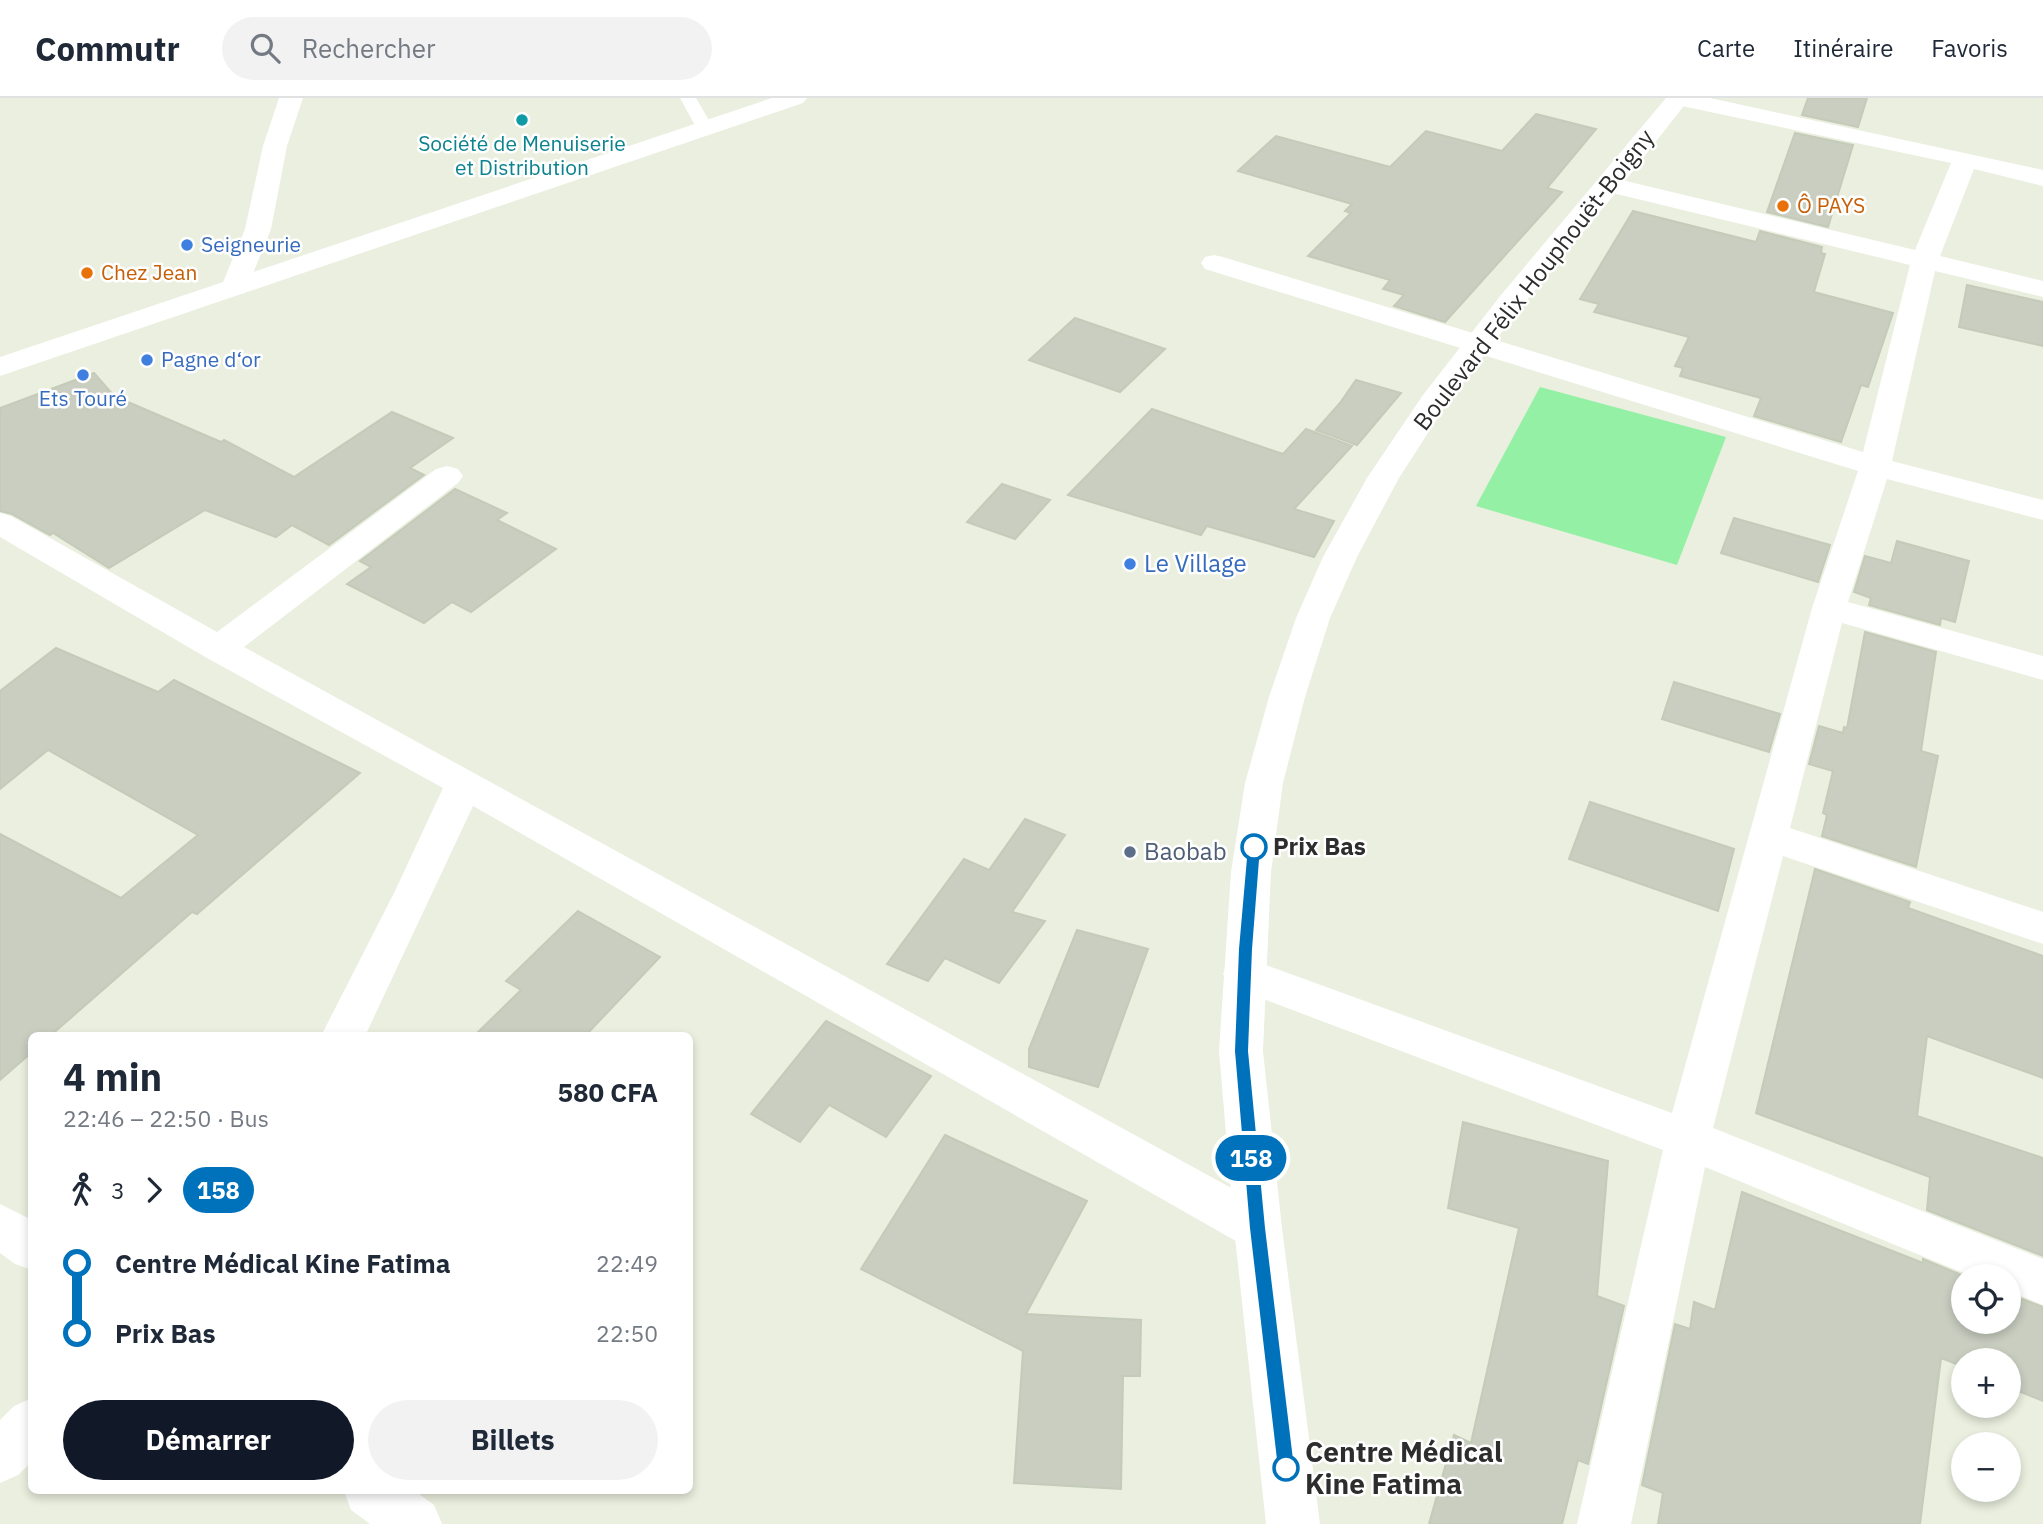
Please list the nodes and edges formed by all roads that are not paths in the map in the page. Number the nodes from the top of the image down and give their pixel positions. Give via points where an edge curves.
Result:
1 (291, 98) edge
2 (688, 98) edge
3 (795, 98) edge
4 (1678, 98) edge
5 (704, 127) junction
6 (1965, 159) junction
7 (2043, 178) edge
8 (1609, 185) junction
9 (1924, 262) junction
10 (1214, 263) dead end
11 (236, 287) junction
12 (2043, 289) edge
13 (1479, 342) junction
14 (0, 367) edge
15 (1875, 466) junction
16 (447, 476) dead end
17 (2043, 510) edge
18 (0, 523) edge
19 (1829, 608) junction
20 (219, 649) junction
21 (2043, 668) edge
22 (464, 783) junction
23 (1769, 835) junction
24 (2043, 928) edge
25 (1244, 974) junction
26 (344, 1032) edge
27 (1688, 1139) junction
28 (0, 1226) edge
29 (1258, 1228) junction
30 (28, 1245) edge
31 (2043, 1282) edge
32 (28, 1428) edge
33 (0, 1457) edge
34 (374, 1494) edge
35 (415, 1524) edge
36 (1293, 1524) edge
37 (1604, 1524) edge

1 - 11 street via 275,146 258,229
2 - 5 lane
3 - 5 street
4 - 6 street
4 - 8 street, Boulevard Félix Houphouët-Boigny
5 - 11 street
6 - 7 street
6 - 9 street
8 - 9 street
8 - 13 street, Boulevard Félix Houphouët-Boigny
9 - 12 street
9 - 15 street
10 - 13 street
11 - 14 street
13 - 15 street
13 - 25 street, Boulevard Félix Houphouët-Boigny via 1383,478 1340,557 1314,618 1264,783 1251,872
15 - 17 street
15 - 19 street
16 - 20 street
18 - 20 street
19 - 21 street
19 - 23 street
20 - 22 street
22 - 26 street
22 - 29 street
23 - 24 street
23 - 27 street
25 - 27 street
25 - 29 street, Boulevard Félix Houphouët-Boigny via 1241,1051
27 - 31 street
27 - 37 street
28 - 30 street
29 - 36 street, Boulevard Félix Houphouët-Boigny
32 - 33 street
34 - 35 street

